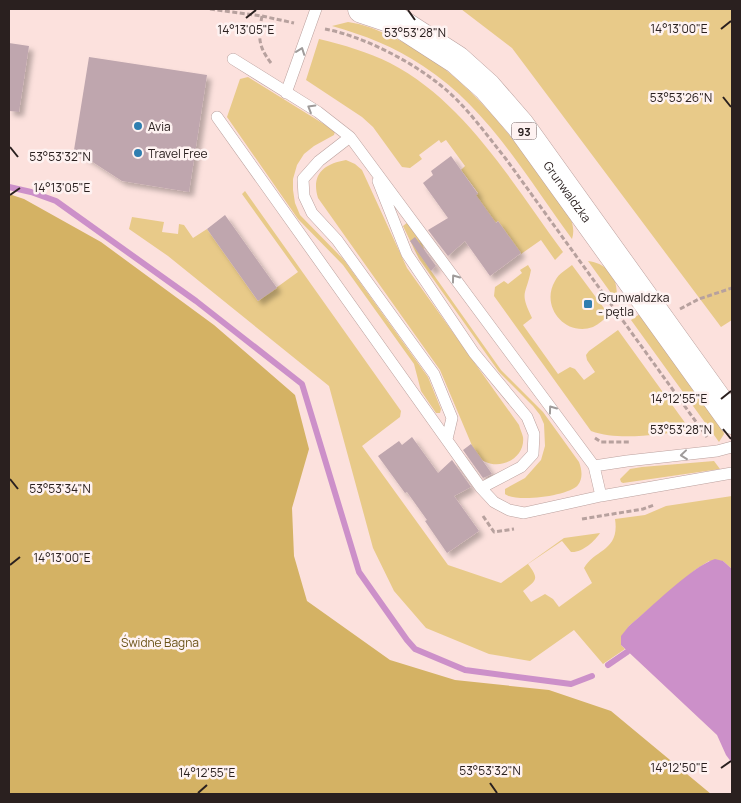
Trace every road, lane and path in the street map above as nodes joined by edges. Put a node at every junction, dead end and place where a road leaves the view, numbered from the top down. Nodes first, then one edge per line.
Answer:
1 (210, 9) edge
2 (316, 9) edge
3 (362, 9) edge
4 (310, 26) junction
5 (233, 60) dead end
6 (286, 93) junction
7 (217, 117) dead end
8 (350, 137) junction
9 (372, 166) junction
10 (732, 288) edge
11 (660, 321) junction
12 (732, 420) edge
13 (447, 439) junction
14 (732, 447) edge
15 (718, 451) junction
16 (594, 466) junction
17 (732, 473) edge
18 (482, 488) junction
19 (600, 496) junction

1 - 4 path
2 - 4 lane
3 - 11 main road, Grunwaldzka / 93
6 -> 4 lane
4 - 15 path
5 - 6 lane
8 -> 6 lane
7 - 13 lane
8 - 9 lane
8 - 13 lane
16 -> 9 lane
9 - 18 lane
10 - 11 path
11 - 12 main road, Grunwaldzka / 93
13 - 18 lane
14 - 15 lane
15 -> 16 lane
16 - 19 lane
17 - 19 lane
18 - 19 lane

